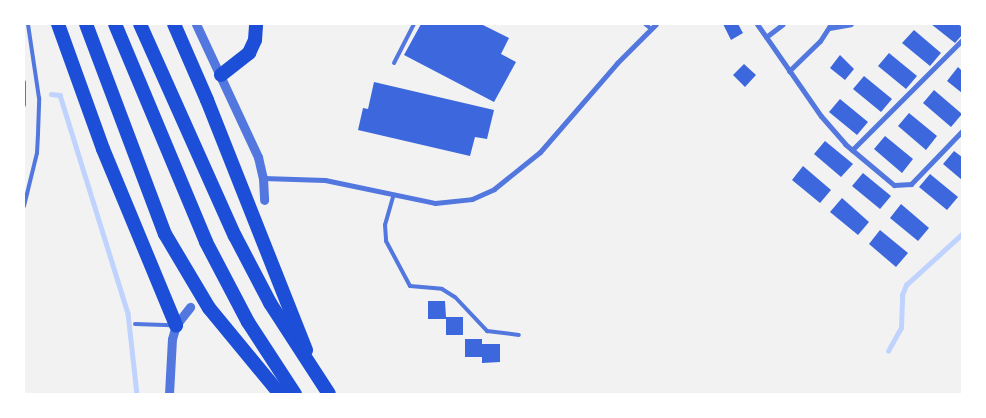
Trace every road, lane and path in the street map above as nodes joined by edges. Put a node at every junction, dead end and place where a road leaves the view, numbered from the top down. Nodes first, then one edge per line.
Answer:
1 (28, 24) edge
2 (58, 24) edge
3 (86, 24) edge
4 (115, 24) edge
5 (140, 24) edge
6 (174, 24) edge
7 (196, 24) edge
8 (256, 24) edge
9 (414, 24) edge
10 (646, 24) edge
11 (656, 24) edge
12 (757, 24) edge
13 (783, 24) edge
14 (851, 24) edge
15 (830, 26) edge
16 (650, 28) junction
17 (766, 37) junction
18 (962, 40) edge
19 (394, 63) dead end
20 (789, 71) junction
21 (221, 75) junction
22 (24, 82) edge
23 (24, 104) edge
24 (962, 131) edge
25 (852, 150) junction
26 (263, 178) junction
27 (393, 197) junction
28 (264, 200) dead end
29 (24, 206) edge
30 (190, 307) dead end
31 (135, 324) dead end
32 (176, 326) junction
33 (519, 335) dead end
34 (316, 376) junction
35 (169, 394) edge
36 (280, 394) edge
37 (295, 394) edge
38 (329, 394) edge

1 - 29 lane
2 - 32 highway
3 - 36 highway
4 - 37 highway
5 - 34 highway
6 - 34 highway
7 - 21 street
8 - 21 highway
9 - 19 lane
10 - 16 lane
11 - 16 street
12 - 17 street
13 - 17 street
14 - 15 street
15 - 20 street
16 - 27 street
17 - 20 street
18 - 25 street
20 - 25 street
21 - 26 street
22 - 23 lane
24 - 25 street
26 - 27 street
26 - 28 street
27 - 33 lane
30 - 32 street
31 - 32 lane
32 - 35 street
34 - 38 highway

